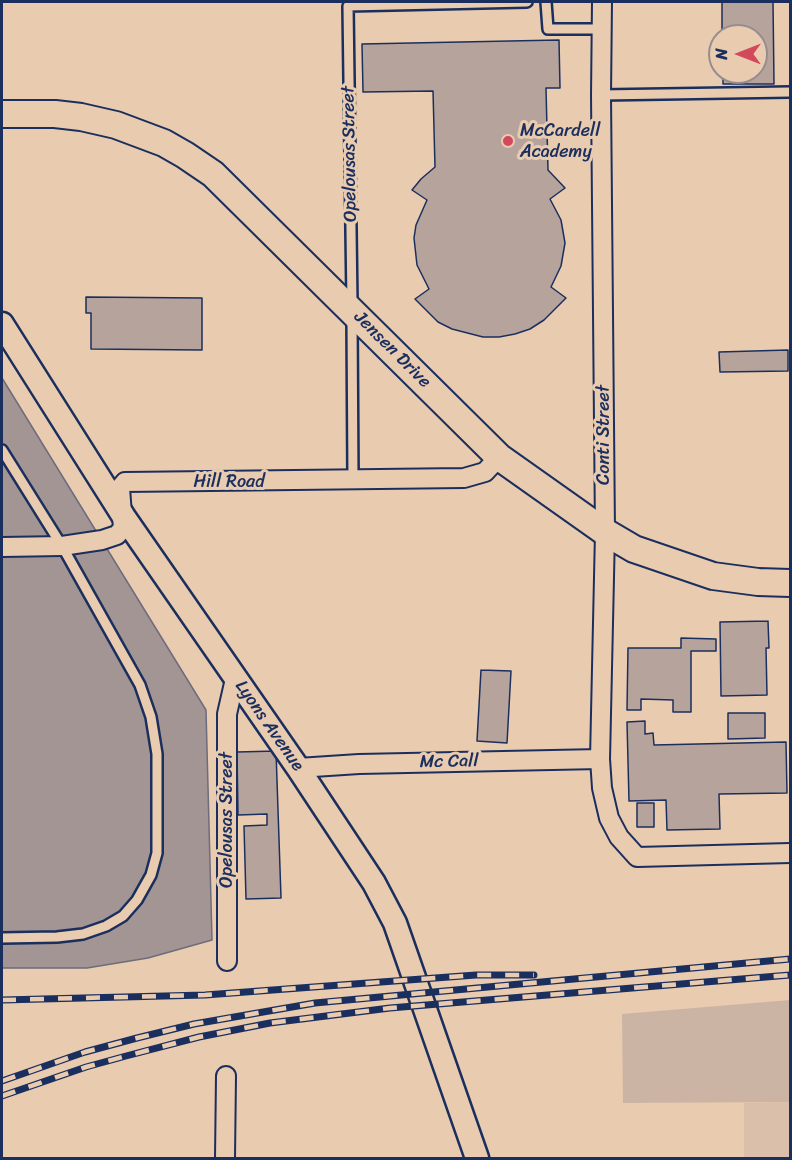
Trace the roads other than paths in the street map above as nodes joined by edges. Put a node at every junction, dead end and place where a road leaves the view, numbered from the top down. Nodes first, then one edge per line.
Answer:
1 (527, 2) edge
2 (546, 2) edge
3 (602, 2) edge
4 (602, 29) junction
5 (790, 92) edge
6 (601, 95) junction
7 (2, 114) edge
8 (352, 310) junction
9 (2, 324) edge
10 (2, 450) edge
11 (499, 457) junction
12 (353, 481) junction
13 (124, 517) junction
14 (605, 532) junction
15 (62, 546) junction
16 (2, 547) edge
17 (790, 583) edge
18 (235, 679) junction
19 (600, 759) junction
20 (298, 768) junction
21 (790, 853) edge
22 (2, 938) edge
23 (227, 961) dead end
24 (226, 1076) dead end
25 (225, 1158) edge
26 (477, 1158) edge

1 - 8 lane, Opelousas Street
2 - 4 lane
3 - 4 street, Conti Street
4 - 6 street, Conti Street
5 - 6 lane
6 - 14 street, Conti Street
7 - 8 main road, Jensen Drive
8 - 11 main road, Jensen Drive
8 - 12 lane, Opelousas Street
9 - 13 street, Lyons Avenue
10 - 15 lane
11 - 12 street, Hill Road
11 - 14 main road, Jensen Drive
12 - 13 street, Hill Road
13 - 15 street
13 - 18 street, Lyons Avenue
14 - 17 main road, Jensen Drive
14 - 19 street, Conti Street
15 - 16 street
15 - 22 lane
18 - 20 street, Lyons Avenue
18 - 23 street, Opelousas Street
19 - 20 street, Mc Call
19 - 21 street, Conti Street
20 - 26 street, Lyons Avenue
24 - 25 street

